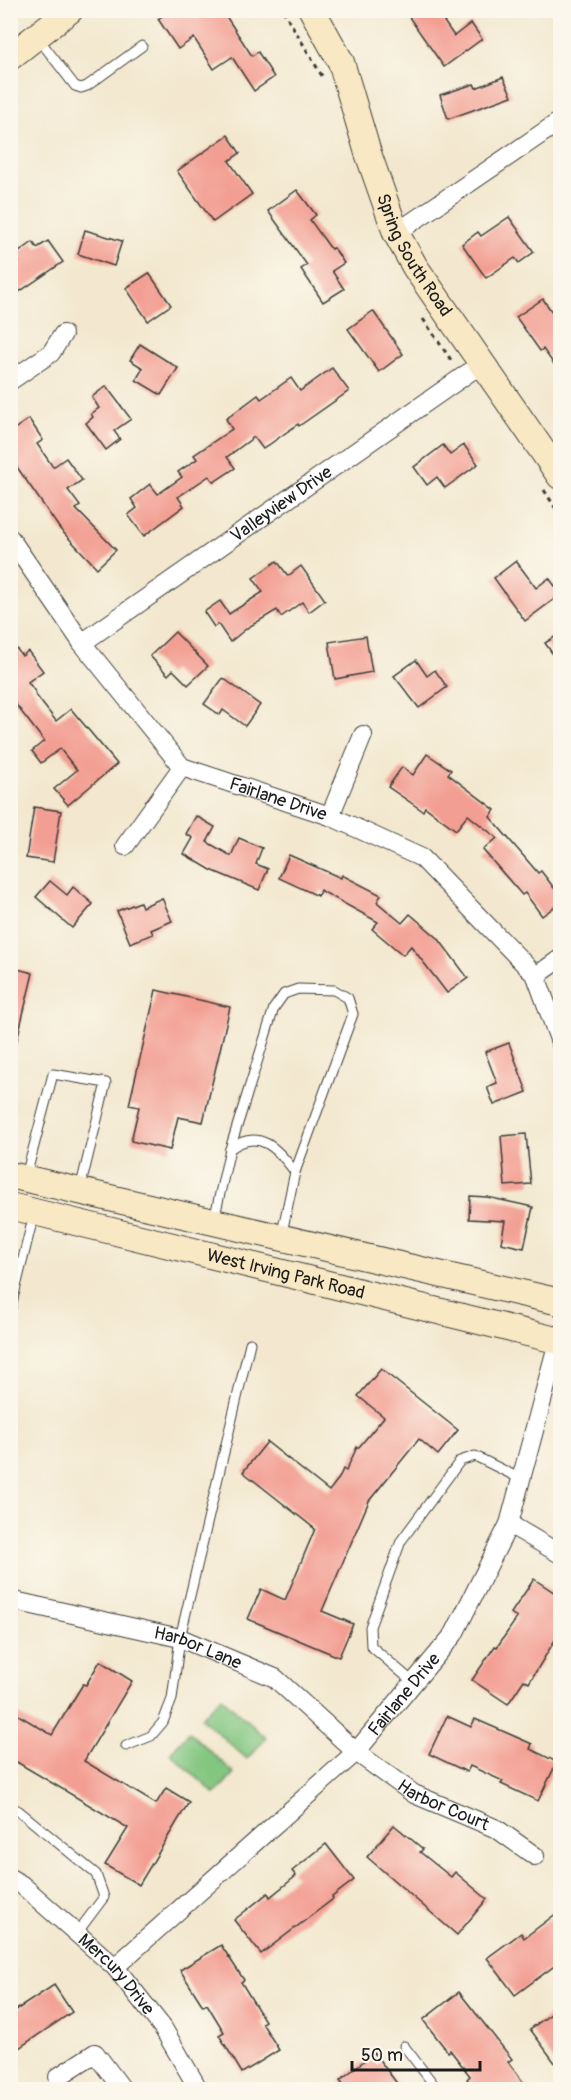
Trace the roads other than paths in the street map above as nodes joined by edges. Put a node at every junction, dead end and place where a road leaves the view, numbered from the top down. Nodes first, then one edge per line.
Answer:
1 (69, 10) edge
2 (312, 10) edge
3 (142, 46) dead end
4 (20, 47) edge
5 (561, 121) edge
6 (396, 233) junction
7 (63, 334) dead end
8 (481, 364) junction
9 (10, 381) edge
10 (561, 476) edge
11 (10, 538) edge
12 (82, 643) junction
13 (363, 735) dead end
14 (182, 767) junction
15 (330, 816) junction
16 (125, 846) dead end
17 (561, 959) edge
18 (536, 976) junction
19 (561, 1042) edge
20 (230, 1149) junction
21 (295, 1172) junction
22 (18, 1177) edge
23 (80, 1191) junction
24 (22, 1209) edge
25 (213, 1223) junction
26 (281, 1239) junction
27 (561, 1302) edge
28 (10, 1311) edge
29 (560, 1338) edge
30 (250, 1343) dead end
31 (521, 1479) junction
32 (509, 1524) junction
33 (561, 1554) edge
34 (10, 1600) edge
35 (180, 1638) junction
36 (414, 1683) junction
37 (126, 1746) dead end
38 (356, 1752) junction
39 (10, 1806) edge
40 (535, 1856) dead end
41 (10, 1878) edge
42 (77, 1933) junction
43 (115, 1967) junction
44 (404, 2046) dead end
45 (198, 2089) edge
46 (63, 2090) edge
47 (123, 2090) edge
48 (438, 2090) edge

1 - 4 main road
2 - 6 main road, Spring South Road
3 - 4 lane
5 - 6 street
6 - 8 main road, Spring South Road
7 - 9 street
8 - 10 main road, Spring South Road
8 - 12 street, Valleyview Drive
11 - 12 street
12 - 14 street
13 - 15 street
14 - 15 street, Fairlane Drive
14 - 16 street
15 - 18 street, Fairlane Drive
17 - 18 street
18 - 19 street, Fairlane Drive
20 - 21 lane
20 - 21 lane
20 - 25 lane
21 - 26 lane
22 - 23 main road, West Irving Park Road
22 - 23 lane
23 - 25 main road, West Irving Park Road
24 - 28 lane
24 - 29 main road, West Irving Park Road
25 - 26 main road, West Irving Park Road
26 - 27 main road, West Irving Park Road
29 - 31 street, Fairlane Drive
30 - 35 lane
31 - 32 street, Fairlane Drive
31 - 36 lane
32 - 33 street
32 - 36 street, Fairlane Drive
34 - 35 street, Harbor Lane
35 - 37 lane
35 - 38 street, Harbor Lane
36 - 38 street, Fairlane Drive
38 - 40 street, Harbor Court
38 - 43 street, Fairlane Drive
39 - 42 lane
41 - 42 street, Mercury Drive
42 - 43 street, Mercury Drive
43 - 45 street, Mercury Drive
44 - 48 lane
46 - 47 street

